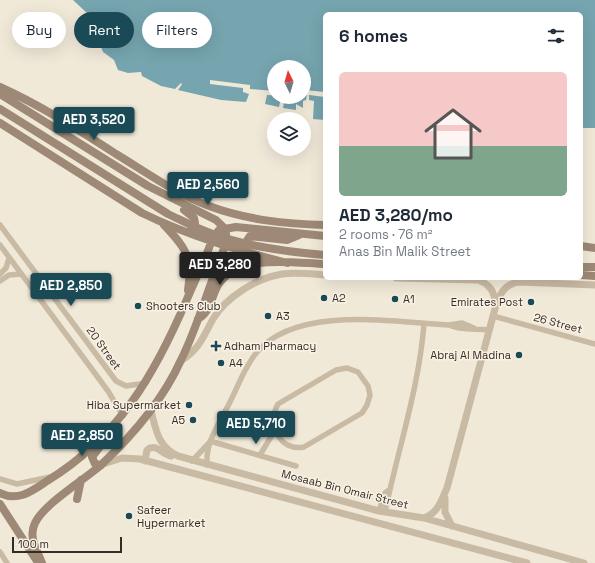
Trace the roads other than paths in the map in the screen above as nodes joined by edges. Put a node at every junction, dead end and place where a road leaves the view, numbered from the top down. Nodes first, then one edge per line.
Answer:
1 (0, 87) edge
2 (0, 94) edge
3 (0, 110) edge
4 (0, 123) edge
5 (0, 129) edge
6 (12, 131) junction
7 (179, 203) junction
8 (142, 213) junction
9 (162, 222) junction
10 (0, 225) edge
11 (323, 225) edge
12 (223, 228) junction
13 (300, 235) junction
14 (323, 236) edge
15 (211, 242) junction
16 (0, 245) edge
17 (224, 246) junction
18 (583, 246) edge
19 (595, 248) edge
20 (583, 252) edge
21 (595, 253) edge
22 (323, 255) edge
23 (9, 258) junction
24 (268, 258) junction
25 (287, 263) junction
26 (323, 264) edge
27 (583, 267) edge
28 (595, 267) edge
29 (0, 274) edge
30 (21, 274) junction
31 (323, 275) edge
32 (583, 276) edge
33 (595, 276) edge
34 (478, 280) edge
35 (0, 281) edge
36 (595, 285) edge
37 (188, 298) junction
38 (495, 306) junction
39 (492, 316) junction
40 (197, 319) junction
41 (424, 324) junction
42 (489, 330) junction
43 (595, 344) edge
44 (182, 360) junction
45 (109, 372) junction
46 (98, 378) junction
47 (146, 383) junction
48 (151, 411) junction
49 (123, 416) junction
50 (275, 430) junction
51 (106, 436) junction
52 (210, 441) junction
53 (260, 455) junction
54 (178, 456) junction
55 (145, 461) junction
56 (192, 461) junction
57 (100, 465) junction
58 (207, 465) junction
59 (296, 466) dead end
60 (193, 474) junction
61 (56, 476) junction
62 (0, 479) edge
63 (81, 480) junction
64 (198, 482) dead end
65 (447, 488) junction
66 (0, 493) edge
67 (77, 498) dead end
68 (0, 504) edge
69 (382, 511) junction
70 (424, 518) junction
71 (452, 526) junction
72 (0, 552) edge
73 (7, 563) edge
74 (38, 563) edge
75 (42, 563) edge
76 (527, 563) edge
77 (584, 563) edge

1 - 11 main road
2 - 7 main road
3 - 22 main road
4 - 6 main road
5 - 6 street
6 - 8 main road
7 - 8 main road
7 - 12 main road
8 - 9 main road
9 - 15 main road
9 - 37 main road
10 - 45 street, 20 Street
12 - 13 main road
12 - 15 main road
12 - 17 main road
13 - 14 main road
13 - 24 main road
15 - 17 main road
15 - 37 main road
16 - 23 street, 20 Street
17 - 24 main road
17 - 40 main road
18 - 19 main road
20 - 21 main road
23 - 29 street
23 - 30 street, 20 Street
24 - 25 main road
25 - 26 main road
25 - 40 main road
27 - 28 main road
30 - 35 street
30 - 46 street, 20 Street
31 - 44 street
32 - 33 main road
34 - 38 street
36 - 38 street
37 - 47 main road
38 - 39 street
39 - 42 street
39 - 43 street, 26 Street
40 - 44 main road
41 - 42 street
41 - 52 street
41 - 69 street
42 - 65 street
44 - 48 main road
45 - 46 street
45 - 47 street, 20 Street
46 - 49 street, 20 Street
47 - 49 main road
48 - 54 street, Mosaab Bin Omair Street
48 - 57 main road
49 - 51 main road
50 - 50 street
50 - 53 street
51 - 57 main road
51 - 61 main road
52 - 53 street
52 - 56 street
52 - 58 street
53 - 59 street
54 - 55 street
54 - 56 street, Mosaab Bin Omair Street
55 - 57 street, Mosaab Bin Omair Street
55 - 60 street, Mosaab Bin Omair Street
56 - 58 street, Mosaab Bin Omair Street
57 - 63 main road
58 - 69 street, Mosaab Bin Omair Street
60 - 64 street
60 - 76 street, Mosaab Bin Omair Street
61 - 62 street
61 - 66 main road
63 - 67 main road
63 - 75 main road
65 - 70 street
65 - 71 street
68 - 74 main road
69 - 70 street, Mosaab Bin Omair Street
70 - 71 street, Mosaab Bin Omair Street
71 - 77 street, Mosaab Bin Omair Street
72 - 73 street

